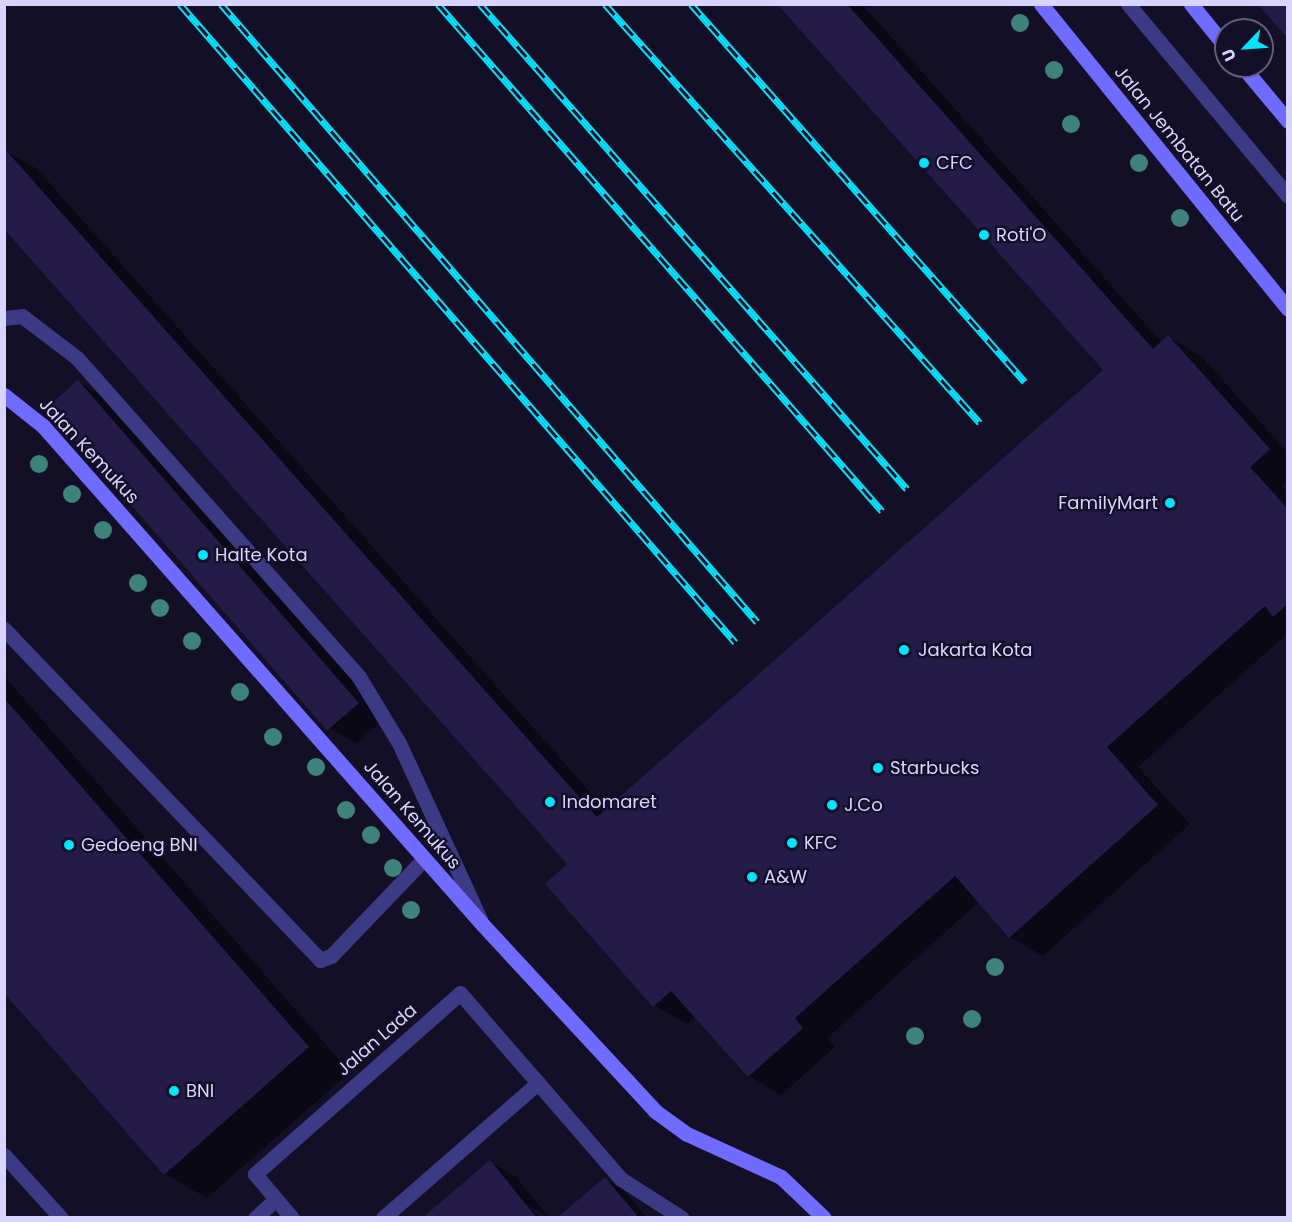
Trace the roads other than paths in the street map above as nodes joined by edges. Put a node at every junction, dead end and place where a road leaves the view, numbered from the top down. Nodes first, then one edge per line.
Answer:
1 (1041, 4) edge
2 (1128, 4) edge
3 (1191, 4) edge
4 (1214, 32) edge
5 (1252, 78) edge
6 (1287, 121) edge
7 (1287, 196) edge
8 (1287, 309) edge
9 (4, 318) edge
10 (4, 395) edge
11 (4, 629) edge
12 (424, 859) junction
13 (483, 925) junction
14 (538, 1083) junction
15 (4, 1155) edge
16 (276, 1199) junction
17 (61, 1218) edge
18 (255, 1218) edge
19 (292, 1218) edge
20 (383, 1218) edge
21 (682, 1218) edge
22 (824, 1218) edge

1 - 8 main road, Jalan Jembatan Batu
2 - 7 street
3 - 4 main road
5 - 6 main road
9 - 13 street
10 - 12 main road, Jalan Kemukus
11 - 12 street
12 - 13 main road, Jalan Kemukus
13 - 22 main road, Jalan Kemukus
14 - 16 street, Jalan Lada
14 - 20 street
14 - 21 street, Jalan Lada
15 - 17 street
16 - 18 street
16 - 19 street, Jalan Lada

